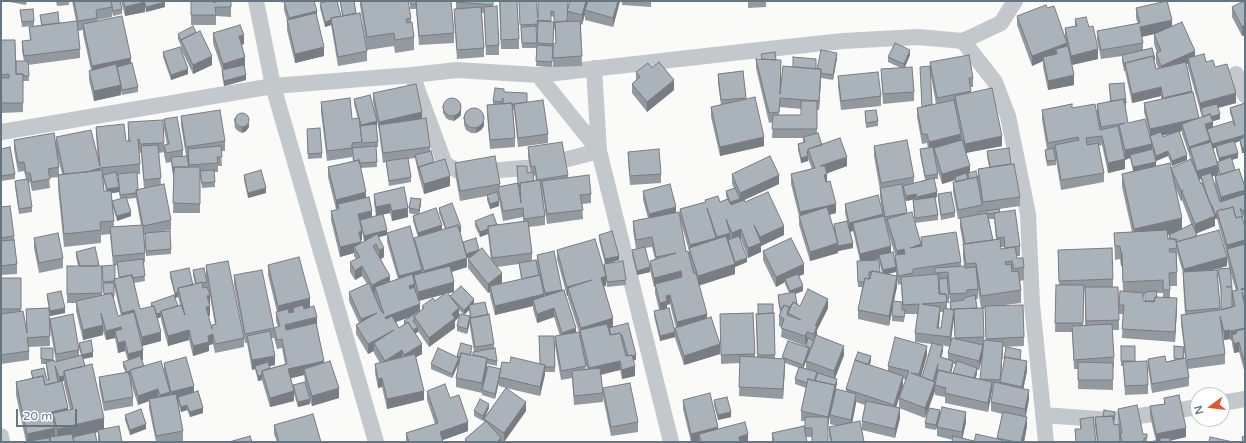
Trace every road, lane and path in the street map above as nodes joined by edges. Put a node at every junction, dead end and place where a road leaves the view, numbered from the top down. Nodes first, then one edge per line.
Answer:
1 (256, 1) edge
2 (1015, 1) edge
3 (963, 41) junction
4 (594, 68) junction
5 (1236, 74) dead end
6 (412, 75) junction
7 (538, 75) junction
8 (273, 86) junction
9 (1245, 95) edge
10 (1, 132) edge
11 (599, 151) junction
12 (1245, 399) edge
13 (1230, 402) edge
14 (1190, 408) edge
15 (1043, 415) junction
16 (1, 436) edge
17 (2, 442) edge
18 (376, 442) edge
19 (671, 442) edge
20 (1046, 442) edge

1 - 8 street
2 - 3 street
3 - 4 street
3 - 15 street
4 - 7 street
4 - 11 street
5 - 9 street
6 - 7 street
6 - 8 street
6 - 11 street
7 - 11 street
8 - 10 street
8 - 18 street
11 - 19 street
12 - 13 street
14 - 15 street
15 - 20 street
16 - 17 street

